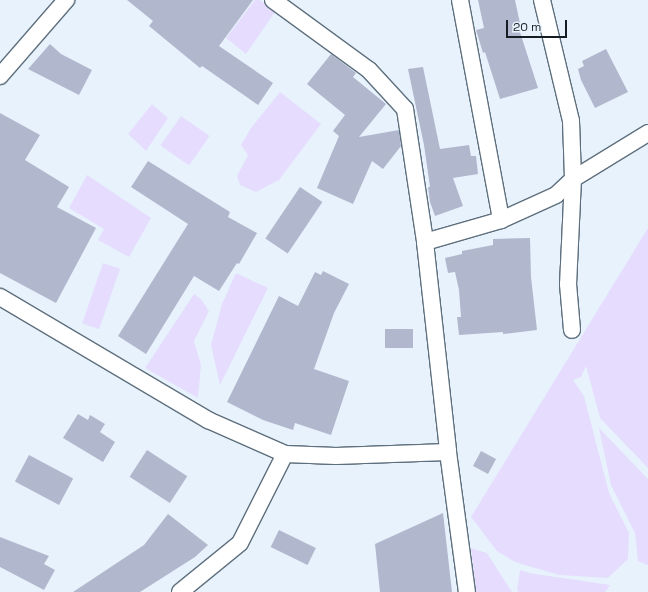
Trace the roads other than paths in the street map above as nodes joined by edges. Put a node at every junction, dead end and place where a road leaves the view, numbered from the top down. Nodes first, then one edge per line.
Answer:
1 (66, 0) edge
2 (273, 0) edge
3 (460, 0) edge
4 (542, 0) edge
5 (0, 76) edge
6 (648, 133) edge
7 (573, 179) junction
8 (501, 220) junction
9 (425, 242) junction
10 (0, 297) edge
11 (572, 330) dead end
12 (448, 452) junction
13 (285, 454) junction
14 (180, 592) edge
15 (468, 592) edge

1 - 5 street
2 - 9 street
3 - 8 street
4 - 7 street
6 - 7 street
7 - 8 street
7 - 11 street
8 - 9 street
9 - 12 street
10 - 13 street
12 - 13 street
12 - 15 street
13 - 14 street

